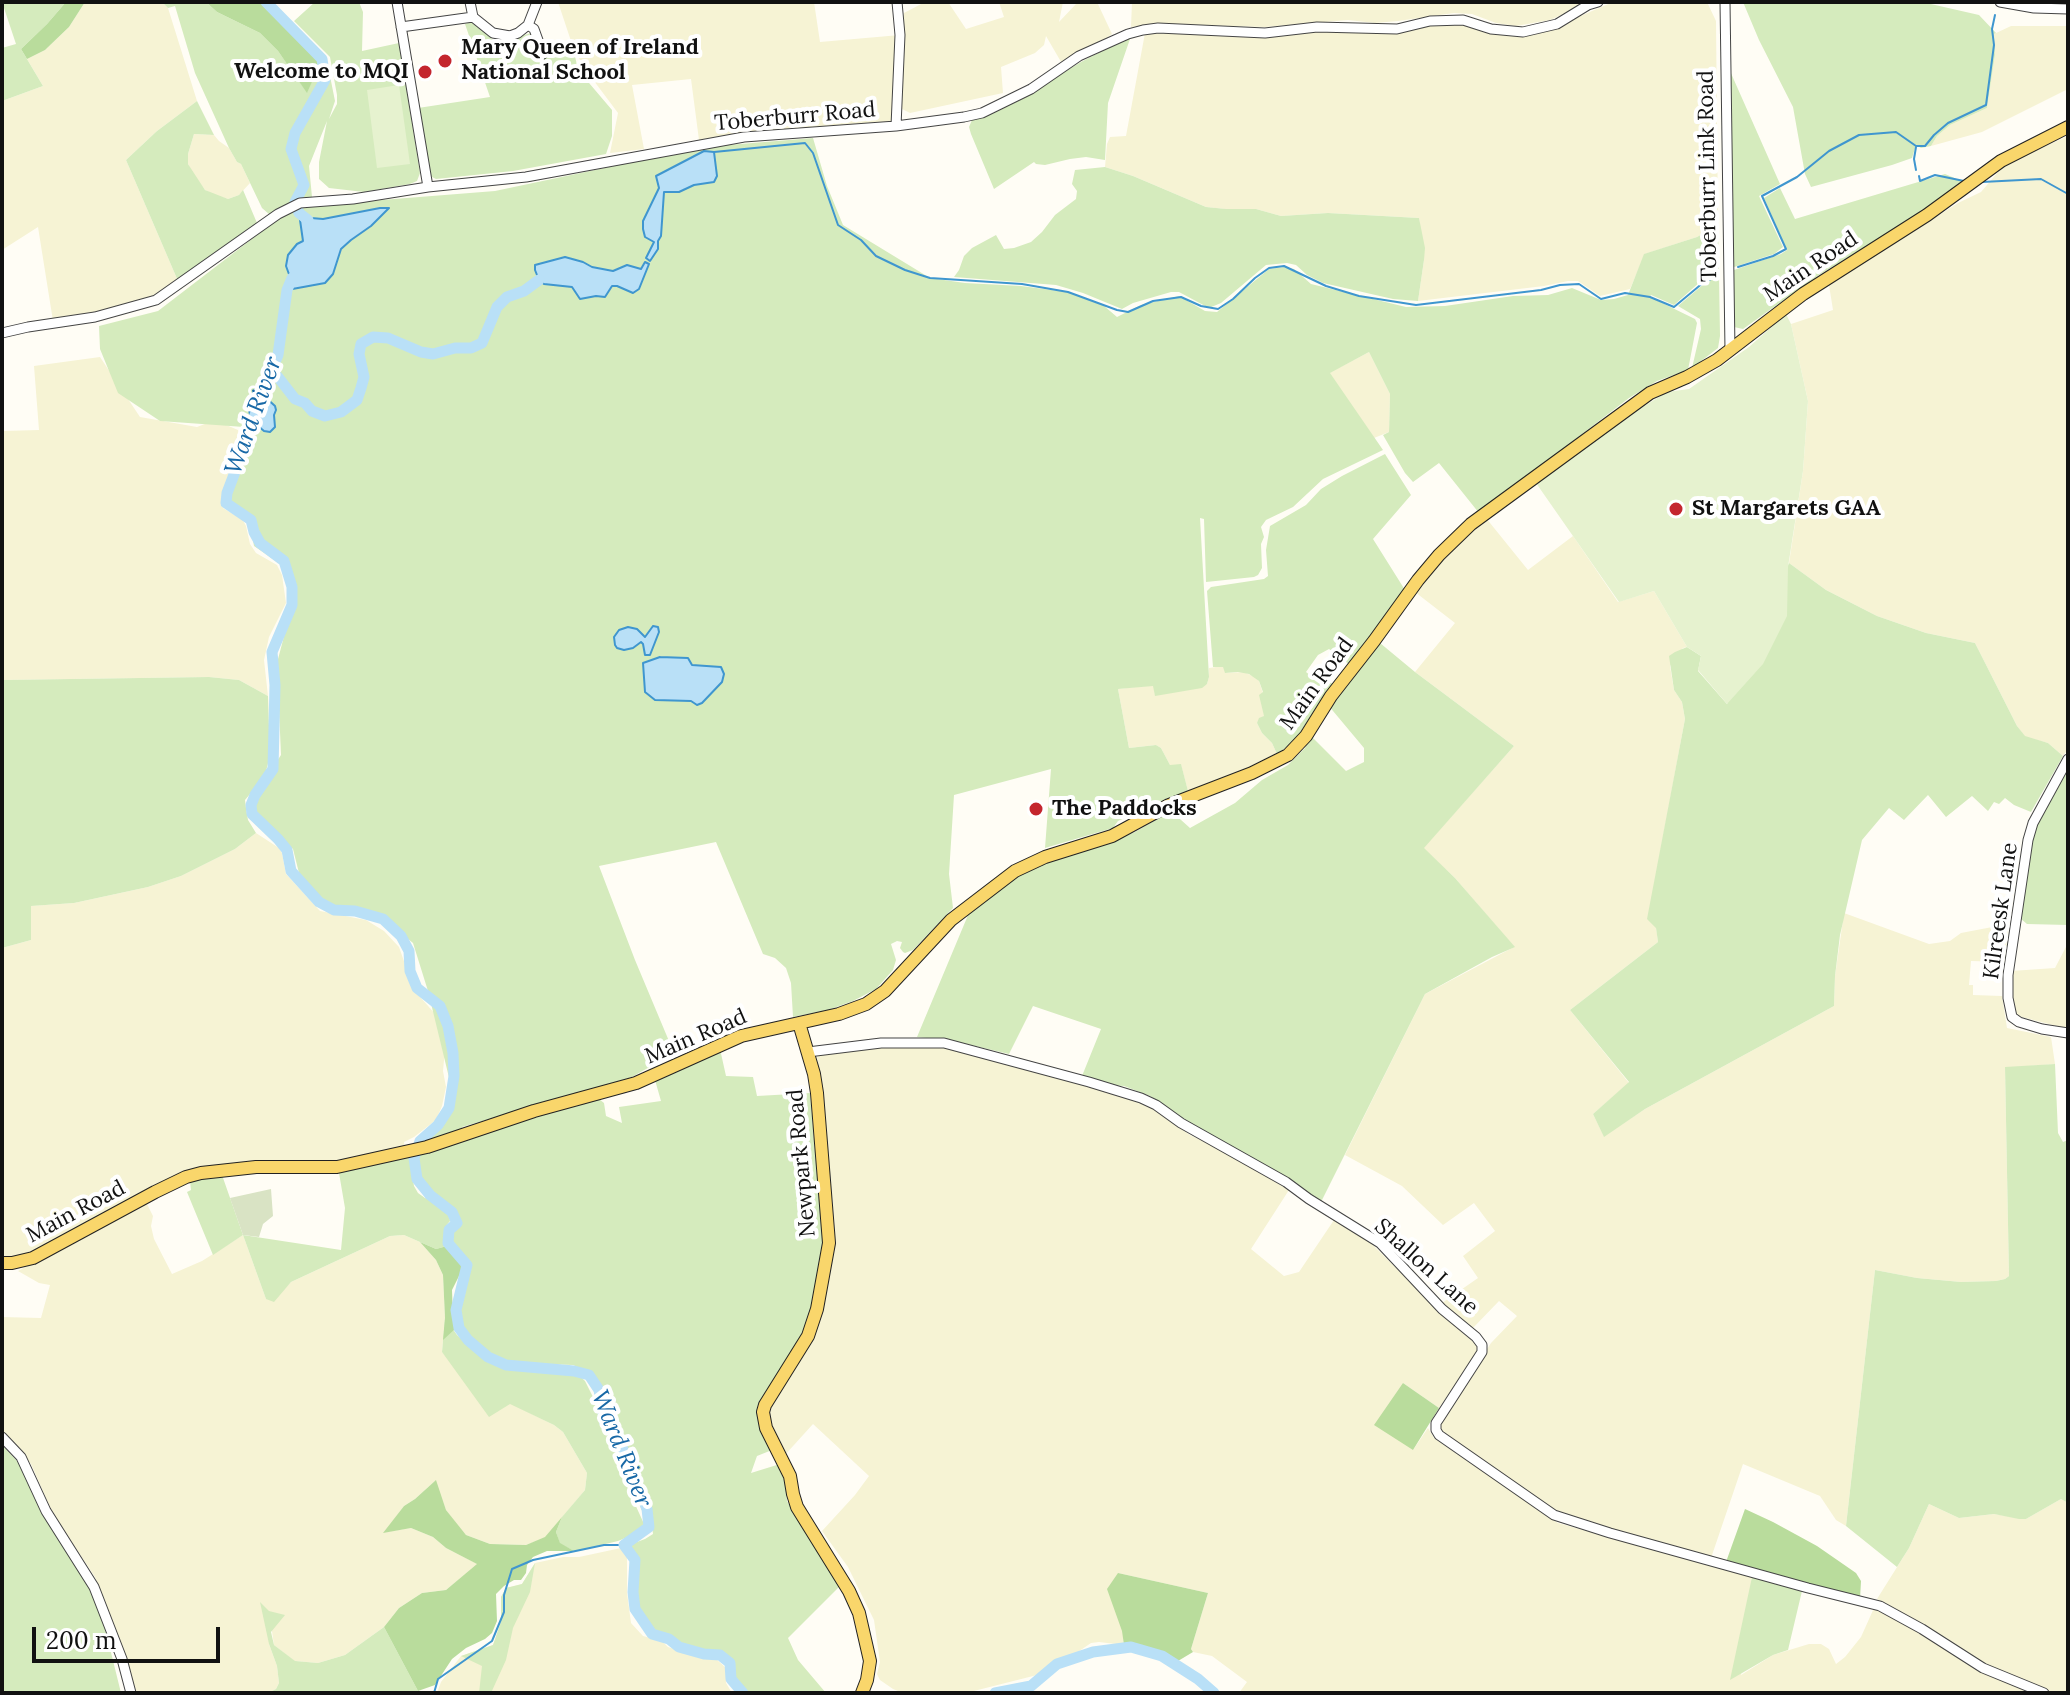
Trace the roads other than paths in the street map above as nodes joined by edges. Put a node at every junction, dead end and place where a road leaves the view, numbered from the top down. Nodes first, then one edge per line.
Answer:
1 (397, 2) edge
2 (470, 2) edge
3 (537, 2) edge
4 (897, 2) edge
5 (1598, 2) edge
6 (1725, 2) edge
7 (2000, 2) edge
8 (2068, 9) edge
9 (473, 17) junction
10 (528, 25) junction
11 (401, 27) junction
12 (539, 50) dead end
13 (896, 126) junction
14 (2068, 127) edge
15 (428, 187) junction
16 (2, 333) edge
17 (1730, 350) junction
18 (2068, 759) edge
19 (799, 1023) junction
20 (2068, 1033) edge
21 (808, 1052) junction
22 (2, 1263) edge
23 (2, 1437) edge
24 (131, 1693) edge
25 (862, 1693) edge
26 (2044, 1693) edge

1 - 11 street
2 - 9 street
3 - 10 street
4 - 13 street
5 - 13 street, Toberburr Road
6 - 17 street, Toberburr Link Road
7 - 8 street
9 - 10 street
9 - 11 street
10 - 12 street
11 - 15 street
13 - 15 street, Toberburr Road
14 - 17 main road, Main Road
15 - 16 street, Toberburr Road
17 - 19 main road, Main Road
18 - 20 street, Kilreesk Lane
19 - 21 main road, Newpark Road
19 - 22 main road, Main Road
21 - 25 main road, Newpark Road
21 - 26 street, Shallon Lane
23 - 24 street

